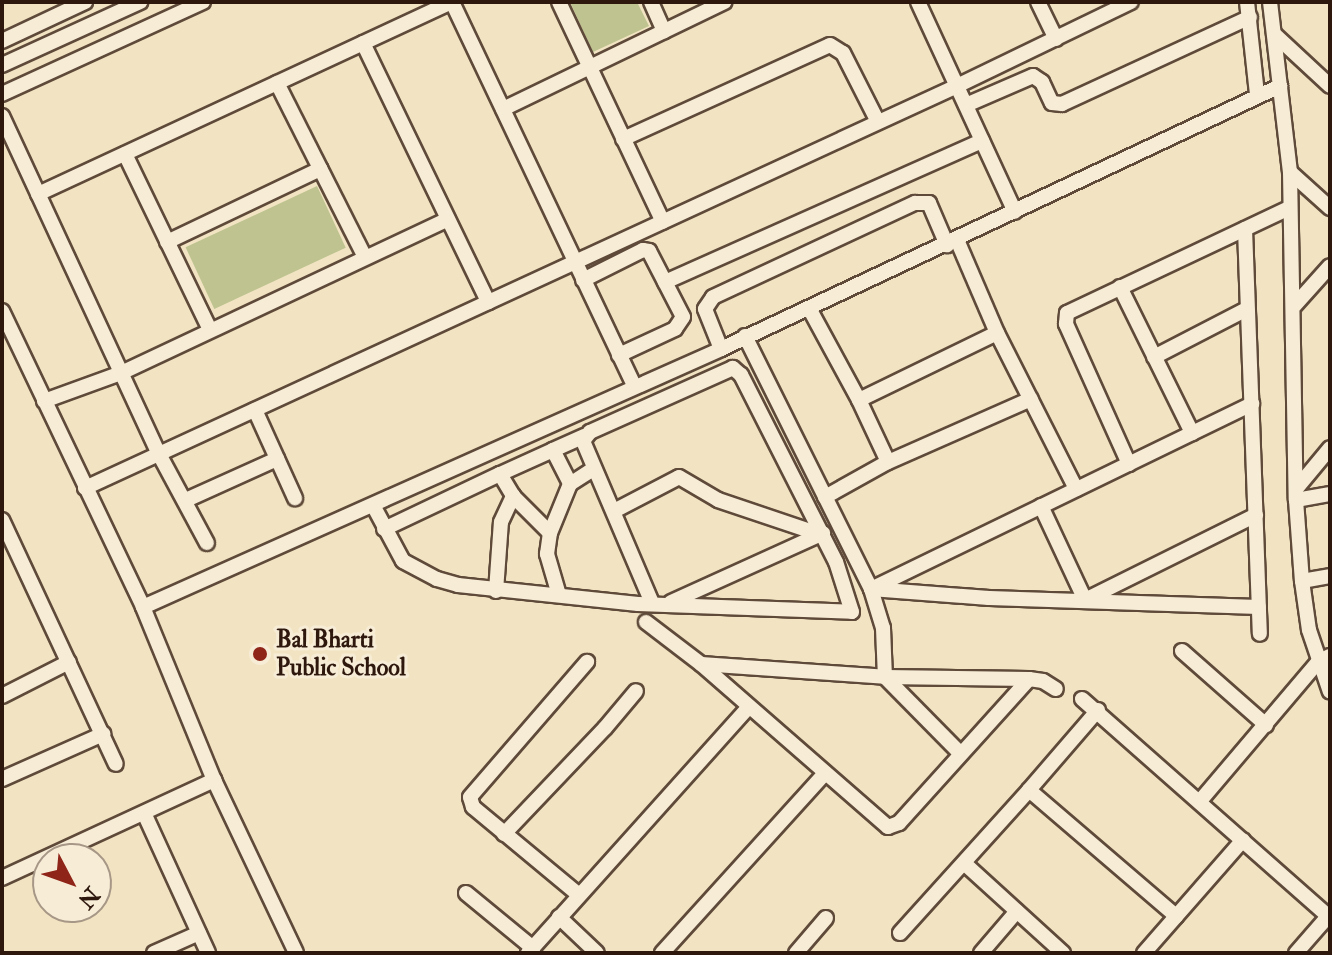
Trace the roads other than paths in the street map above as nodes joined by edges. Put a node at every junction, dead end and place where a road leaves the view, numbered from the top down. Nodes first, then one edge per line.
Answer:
1 (85, 2) edge
2 (140, 2) edge
3 (203, 2) edge
4 (452, 2) edge
5 (559, 2) edge
6 (651, 2) edge
7 (724, 2) edge
8 (918, 2) edge
9 (1038, 2) edge
10 (1131, 2) edge
11 (1270, 2) edge
12 (1249, 9) edge
13 (664, 31) junction
14 (1274, 34) junction
15 (1056, 39) junction
16 (2, 41) edge
17 (363, 43) junction
18 (2, 65) edge
19 (588, 67) junction
20 (277, 83) junction
21 (957, 86) junction
22 (1280, 86) junction
23 (1330, 86) edge
24 (2, 94) edge
25 (1257, 94) junction
26 (966, 105) junction
27 (503, 109) junction
28 (2, 116) edge
29 (878, 122) junction
30 (623, 139) junction
31 (982, 141) junction
32 (125, 154) junction
33 (320, 169) junction
34 (1290, 172) junction
35 (38, 194) junction
36 (1289, 208) junction
37 (1330, 208) edge
38 (1015, 212) junction
39 (448, 219) junction
40 (663, 222) junction
41 (1245, 229) junction
42 (167, 242) junction
43 (952, 242) junction
44 (365, 257) junction
45 (575, 264) junction
46 (1330, 266) edge
47 (583, 280) junction
48 (665, 282) junction
49 (1120, 287) junction
50 (488, 302) junction
51 (1295, 305) junction
52 (809, 308) junction
53 (1247, 309) junction
54 (2, 311) edge
55 (210, 330) junction
56 (997, 333) junction
57 (745, 336) junction
58 (721, 349) junction
59 (619, 355) junction
60 (1154, 357) junction
61 (121, 373) junction
62 (634, 385) junction
63 (1031, 399) junction
64 (859, 400) junction
65 (44, 401) junction
66 (1252, 404) junction
67 (255, 410) junction
68 (1192, 433) junction
69 (585, 436) junction
70 (1330, 448) edge
71 (553, 450) junction
72 (159, 454) junction
73 (277, 459) junction
74 (888, 462) junction
75 (1129, 464) junction
76 (593, 469) junction
77 (500, 474) junction
78 (570, 484) junction
79 (85, 488) junction
80 (1076, 489) junction
81 (1330, 494) edge
82 (1296, 495) junction
83 (513, 496) junction
84 (825, 497) junction
85 (295, 498) dead end
86 (186, 500) junction
87 (1041, 506) junction
88 (374, 507) junction
89 (614, 511) junction
90 (1256, 515) junction
91 (2, 520) edge
92 (840, 526) junction
93 (384, 529) junction
94 (550, 533) junction
95 (819, 534) junction
96 (207, 543) dead end
97 (1330, 576) edge
98 (1302, 581) junction
99 (871, 589) junction
100 (496, 591) junction
101 (559, 595) junction
102 (1085, 600) junction
103 (660, 603) junction
104 (143, 607) junction
105 (1259, 607) junction
106 (646, 622) dead end
107 (1260, 634) dead end
108 (1182, 651) dead end
109 (1324, 659) edge
110 (69, 662) junction
111 (587, 662) dead end
112 (701, 664) junction
113 (885, 677) junction
114 (1029, 679) junction
115 (1056, 689) dead end
116 (636, 691) dead end
117 (1330, 692) edge
118 (2, 696) edge
119 (1082, 699) dead end
120 (749, 707) junction
121 (1098, 710) junction
122 (1266, 725) junction
123 (103, 734) junction
124 (959, 752) junction
125 (116, 764) dead end
126 (825, 773) junction
127 (2, 779) edge
128 (214, 780) junction
129 (1029, 790) junction
130 (1200, 801) junction
131 (144, 813) junction
132 (504, 834) junction
133 (1243, 840) junction
134 (964, 863) junction
135 (2, 878) edge
136 (466, 893) dead end
137 (579, 895) junction
138 (1017, 911) junction
139 (1329, 915) edge
140 (1176, 916) junction
141 (559, 917) junction
142 (826, 918) dead end
143 (199, 933) junction
144 (900, 933) dead end
145 (530, 950) edge
146 (154, 953) edge
147 (208, 953) edge
148 (296, 953) edge
149 (597, 953) edge
150 (662, 953) edge
151 (796, 953) edge
152 (981, 953) edge
153 (1063, 953) edge
154 (1144, 953) edge
155 (1296, 953) edge

1 - 16 street
2 - 18 street
3 - 24 street
4 - 17 street
4 - 27 street
5 - 19 street
6 - 13 street
7 - 13 street
8 - 21 street
9 - 15 street
10 - 15 street
11 - 14 street
12 - 25 street
12 - 26 street
13 - 19 street
14 - 22 street
14 - 23 street
15 - 21 street
17 - 20 street
17 - 39 street
19 - 27 street
19 - 30 street
20 - 32 street
20 - 33 street
21 - 26 street
21 - 29 street
22 - 25 street
22 - 34 street
25 - 38 street
26 - 31 street
27 - 45 street
28 - 35 street
29 - 30 street
29 - 40 street
30 - 40 street
31 - 38 street
31 - 48 street
32 - 35 street
32 - 42 street
33 - 42 street
33 - 44 street
34 - 36 street
34 - 37 street
35 - 61 street
36 - 41 street
36 - 51 street
38 - 43 street
39 - 44 street
39 - 50 street
40 - 45 street
41 - 49 street
41 - 53 street
42 - 55 street
43 - 52 street
43 - 56 street
43 - 58 street
44 - 55 street
45 - 47 street
45 - 50 street
46 - 51 street
47 - 48 street
47 - 59 street
48 - 59 street
49 - 60 street
49 - 75 street
50 - 67 street
51 - 82 street
52 - 57 street
52 - 64 street
53 - 60 street
53 - 66 street
54 - 65 street
55 - 61 street
56 - 63 street
56 - 64 street
57 - 58 street
57 - 84 street
58 - 62 street
59 - 62 street
60 - 68 street
61 - 65 street
61 - 72 street
62 - 88 street
63 - 74 street
63 - 80 street
64 - 74 street
65 - 79 street
66 - 68 street
66 - 90 street
67 - 72 street
67 - 73 street
68 - 75 street
69 - 71 street
69 - 76 street
69 - 95 street
70 - 82 street
71 - 77 street
71 - 78 street
72 - 79 street
72 - 86 street
73 - 85 street
73 - 86 street
74 - 84 street
75 - 80 street
76 - 78 street
76 - 89 street
77 - 83 street
77 - 93 street
78 - 94 street
79 - 104 street
80 - 87 street
81 - 82 street
82 - 98 street
83 - 94 street
83 - 100 street
84 - 92 street
86 - 96 street
87 - 99 street
87 - 102 street
88 - 93 street
88 - 104 street
89 - 95 street
89 - 103 street
90 - 102 street
90 - 105 street
91 - 110 street
92 - 95 street
92 - 99 street
93 - 100 street
94 - 101 street
95 - 103 street
95 - 103 street
97 - 98 street
98 - 109 street
99 - 102 street
99 - 113 street
100 - 101 street
101 - 103 street
102 - 105 street
104 - 128 street
105 - 107 street
106 - 112 street
108 - 122 street
109 - 117 street
109 - 122 street
110 - 118 street
110 - 123 street
111 - 132 street
112 - 113 street
112 - 120 street
113 - 114 street
113 - 124 street
114 - 115 street
114 - 124 street
116 - 132 street
119 - 121 street
120 - 126 street
120 - 137 street
121 - 129 street
121 - 130 street
122 - 130 street
123 - 125 street
123 - 127 street
124 - 126 street
126 - 150 street
128 - 131 street
128 - 148 street
129 - 134 street
129 - 140 street
130 - 133 street
131 - 135 street
131 - 143 street
132 - 137 street
133 - 139 street
133 - 140 street
134 - 138 street
134 - 144 street
136 - 145 street
137 - 141 street
138 - 152 street
138 - 153 street
139 - 155 street
140 - 154 street
141 - 145 street
141 - 149 street
142 - 151 street
143 - 146 street
143 - 147 street

